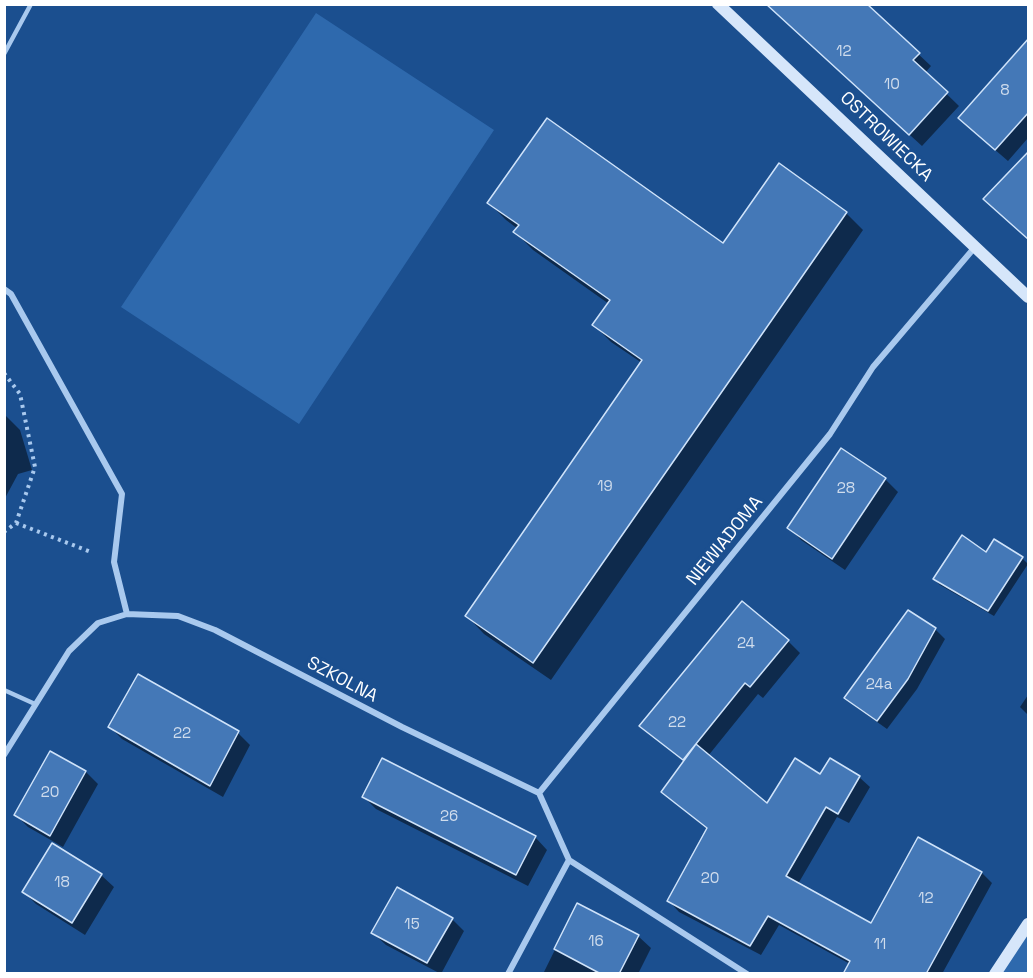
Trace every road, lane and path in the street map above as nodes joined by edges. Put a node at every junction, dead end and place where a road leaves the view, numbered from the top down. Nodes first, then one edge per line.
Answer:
1 (31, 4) edge
2 (718, 4) edge
3 (4, 54) edge
4 (975, 247) junction
5 (4, 289) edge
6 (1029, 297) edge
7 (4, 373) edge
8 (16, 523) junction
9 (4, 532) edge
10 (114, 562) junction
11 (126, 614) junction
12 (4, 690) edge
13 (34, 704) junction
14 (4, 755) edge
15 (539, 793) junction
16 (569, 860) junction
17 (1029, 924) edge
18 (508, 974) edge
19 (747, 974) edge
20 (995, 974) edge

1 - 3 lane
2 - 4 street, OSTROWIECKA
4 - 6 street, OSTROWIECKA
4 - 15 street, NIEWIADOMA
5 - 10 street
7 - 8 path
8 - 9 path
8 - 10 path
10 - 11 street
11 - 13 street, SZKOLNA
11 - 15 street, SZKOLNA
12 - 13 lane
13 - 14 street, SZKOLNA
15 - 16 street
16 - 18 street
16 - 19 street
17 - 20 street

